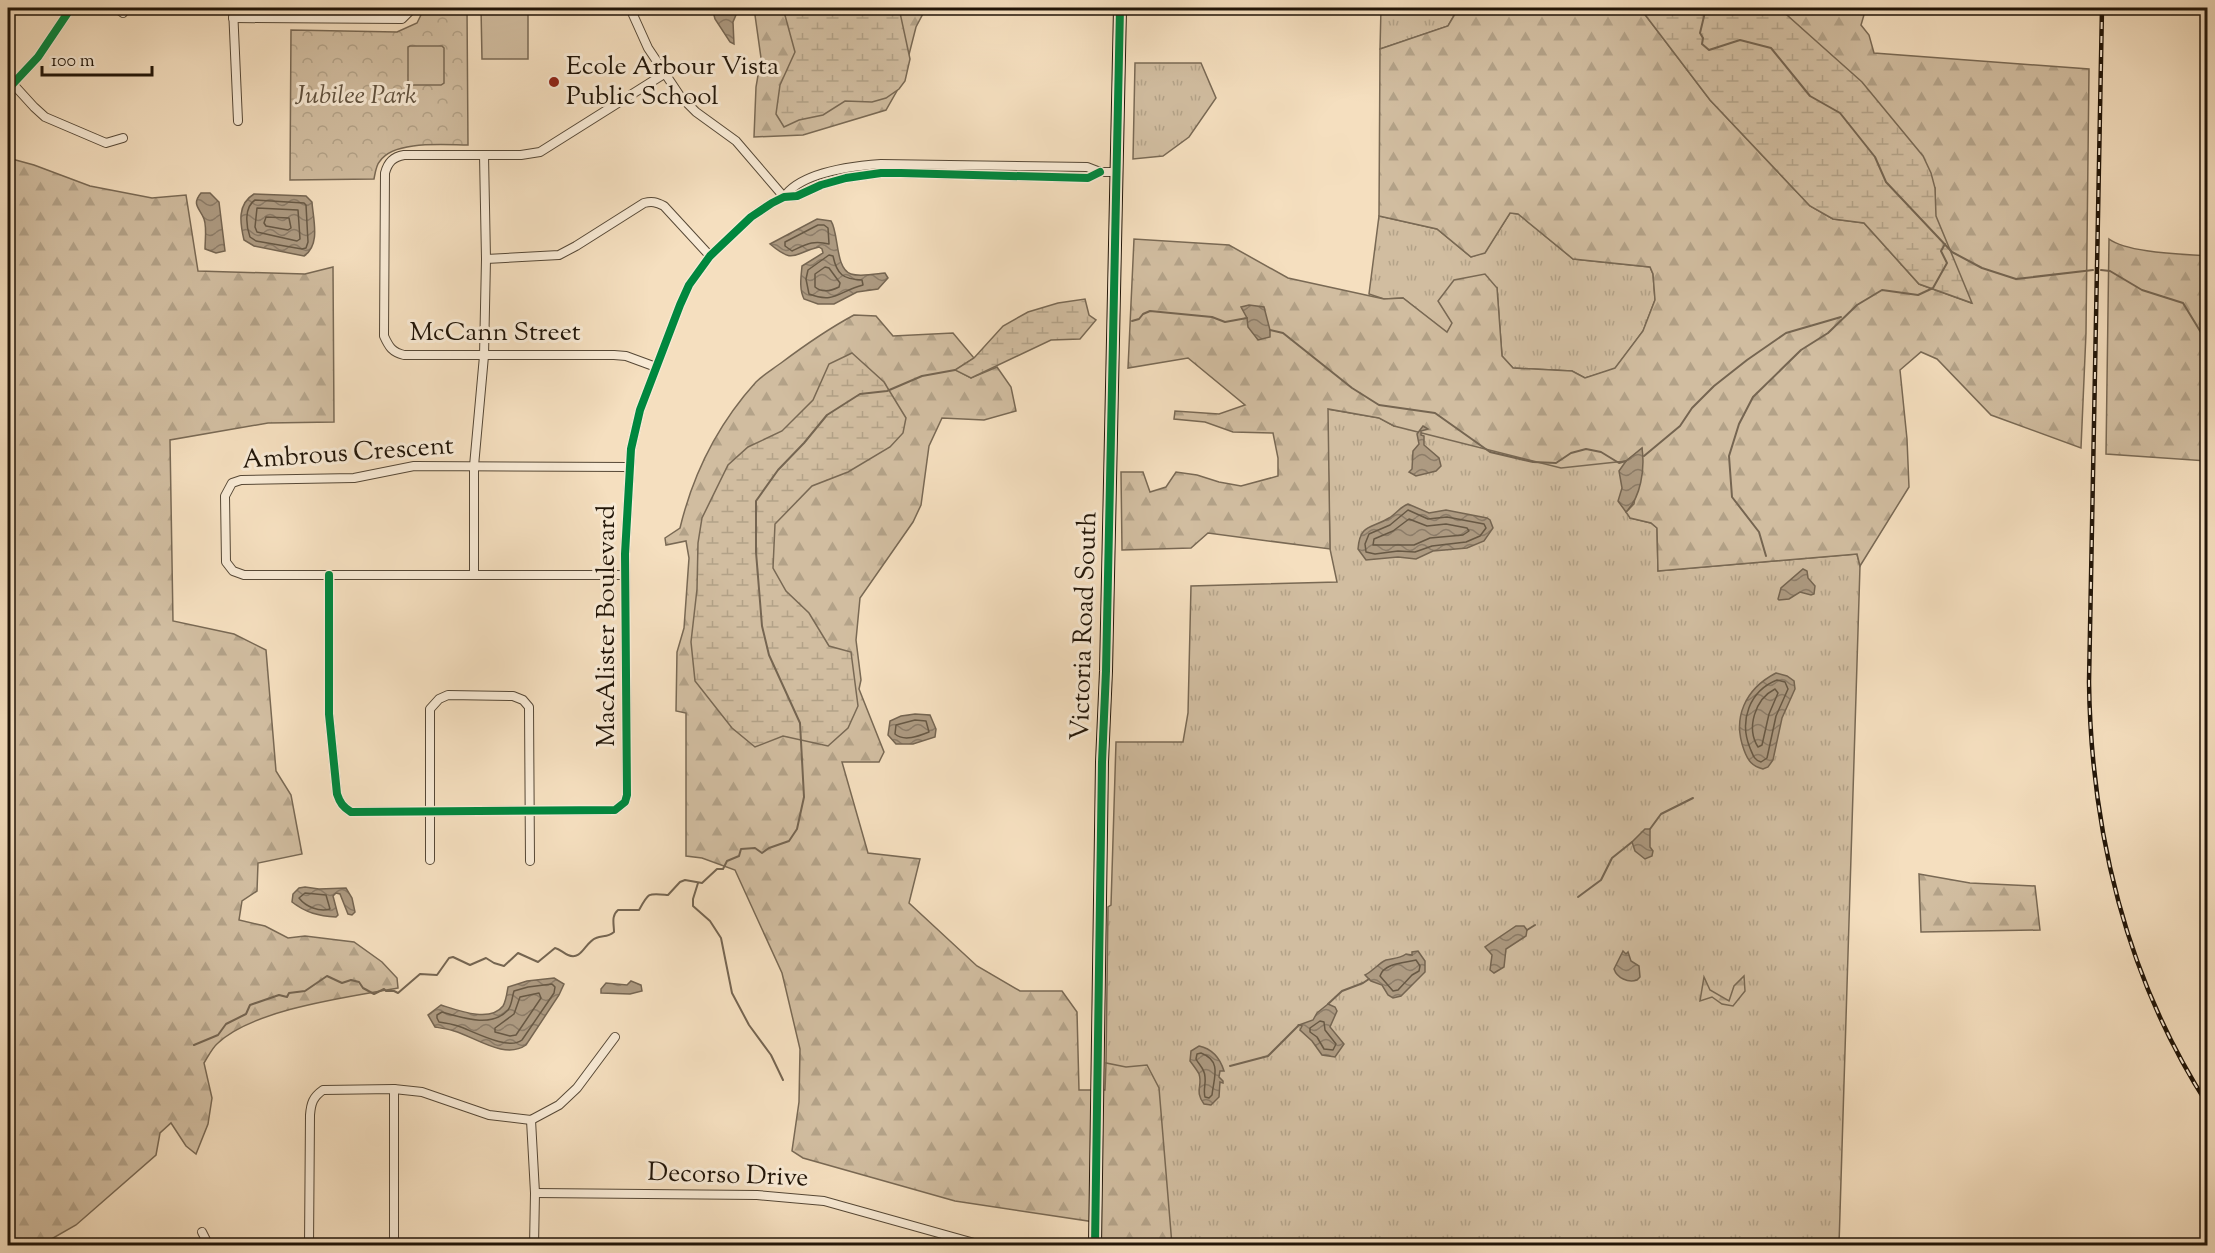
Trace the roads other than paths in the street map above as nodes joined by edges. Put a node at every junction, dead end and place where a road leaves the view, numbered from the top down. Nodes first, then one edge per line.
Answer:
1 (71, 8) edge
2 (233, 8) edge
3 (414, 8) edge
4 (630, 8) edge
5 (1120, 8) edge
6 (233, 18) junction
7 (664, 74) junction
8 (10, 86) edge
9 (238, 122) dead end
10 (123, 138) dead end
11 (484, 155) junction
12 (1012, 166) junction
13 (1100, 172) junction
14 (1116, 172) junction
15 (1012, 176) junction
16 (784, 197) junction
17 (710, 256) junction
18 (486, 259) junction
19 (484, 356) junction
20 (656, 367) junction
21 (474, 466) junction
22 (629, 467) junction
23 (329, 575) junction
24 (474, 575) junction
25 (626, 575) junction
26 (430, 811) junction
27 (530, 812) junction
28 (430, 860) dead end
29 (530, 861) dead end
30 (615, 1037) dead end
31 (394, 1089) junction
32 (531, 1120) junction
33 (535, 1193) junction
34 (202, 1232) dead end
35 (209, 1245) edge
36 (309, 1245) edge
37 (394, 1245) edge
38 (534, 1245) edge
39 (985, 1245) edge
40 (1095, 1245) edge

1 - 8 street
2 - 6 street
3 - 6 street
4 - 7 street
5 - 14 main road, Victoria Road South
6 - 9 street
7 - 11 street, McCann Street
7 - 16 street
8 - 10 street
11 - 18 street
11 - 19 street, McCann Street
12 - 13 street, MacAlister Boulevard
12 - 15 street
12 - 16 street, MacAlister Boulevard
13 - 14 street, MacAlister Boulevard
13 - 15 street, MacAlister Boulevard
14 - 40 main road, Victoria Road South
15 - 16 street, MacAlister Boulevard
16 - 17 street, MacAlister Boulevard
17 - 18 street
17 - 20 street, MacAlister Boulevard
18 - 19 street
19 - 20 street, McCann Street
19 - 21 street
20 - 22 street, MacAlister Boulevard
21 - 22 street, Ambrous Crescent
21 - 23 street, Ambrous Crescent
21 - 24 street
22 - 25 street, MacAlister Boulevard
23 - 24 street, Ambrous Crescent
23 - 26 street, MacAlister Boulevard
24 - 25 street, Ambrous Crescent
25 - 27 street, MacAlister Boulevard
26 - 27 street, MacAlister Boulevard
26 - 27 street
26 - 28 street
27 - 29 street
30 - 32 street
31 - 32 street
31 - 36 street
31 - 37 street
32 - 33 street
33 - 38 street
33 - 39 street, Decorso Drive
34 - 35 street

